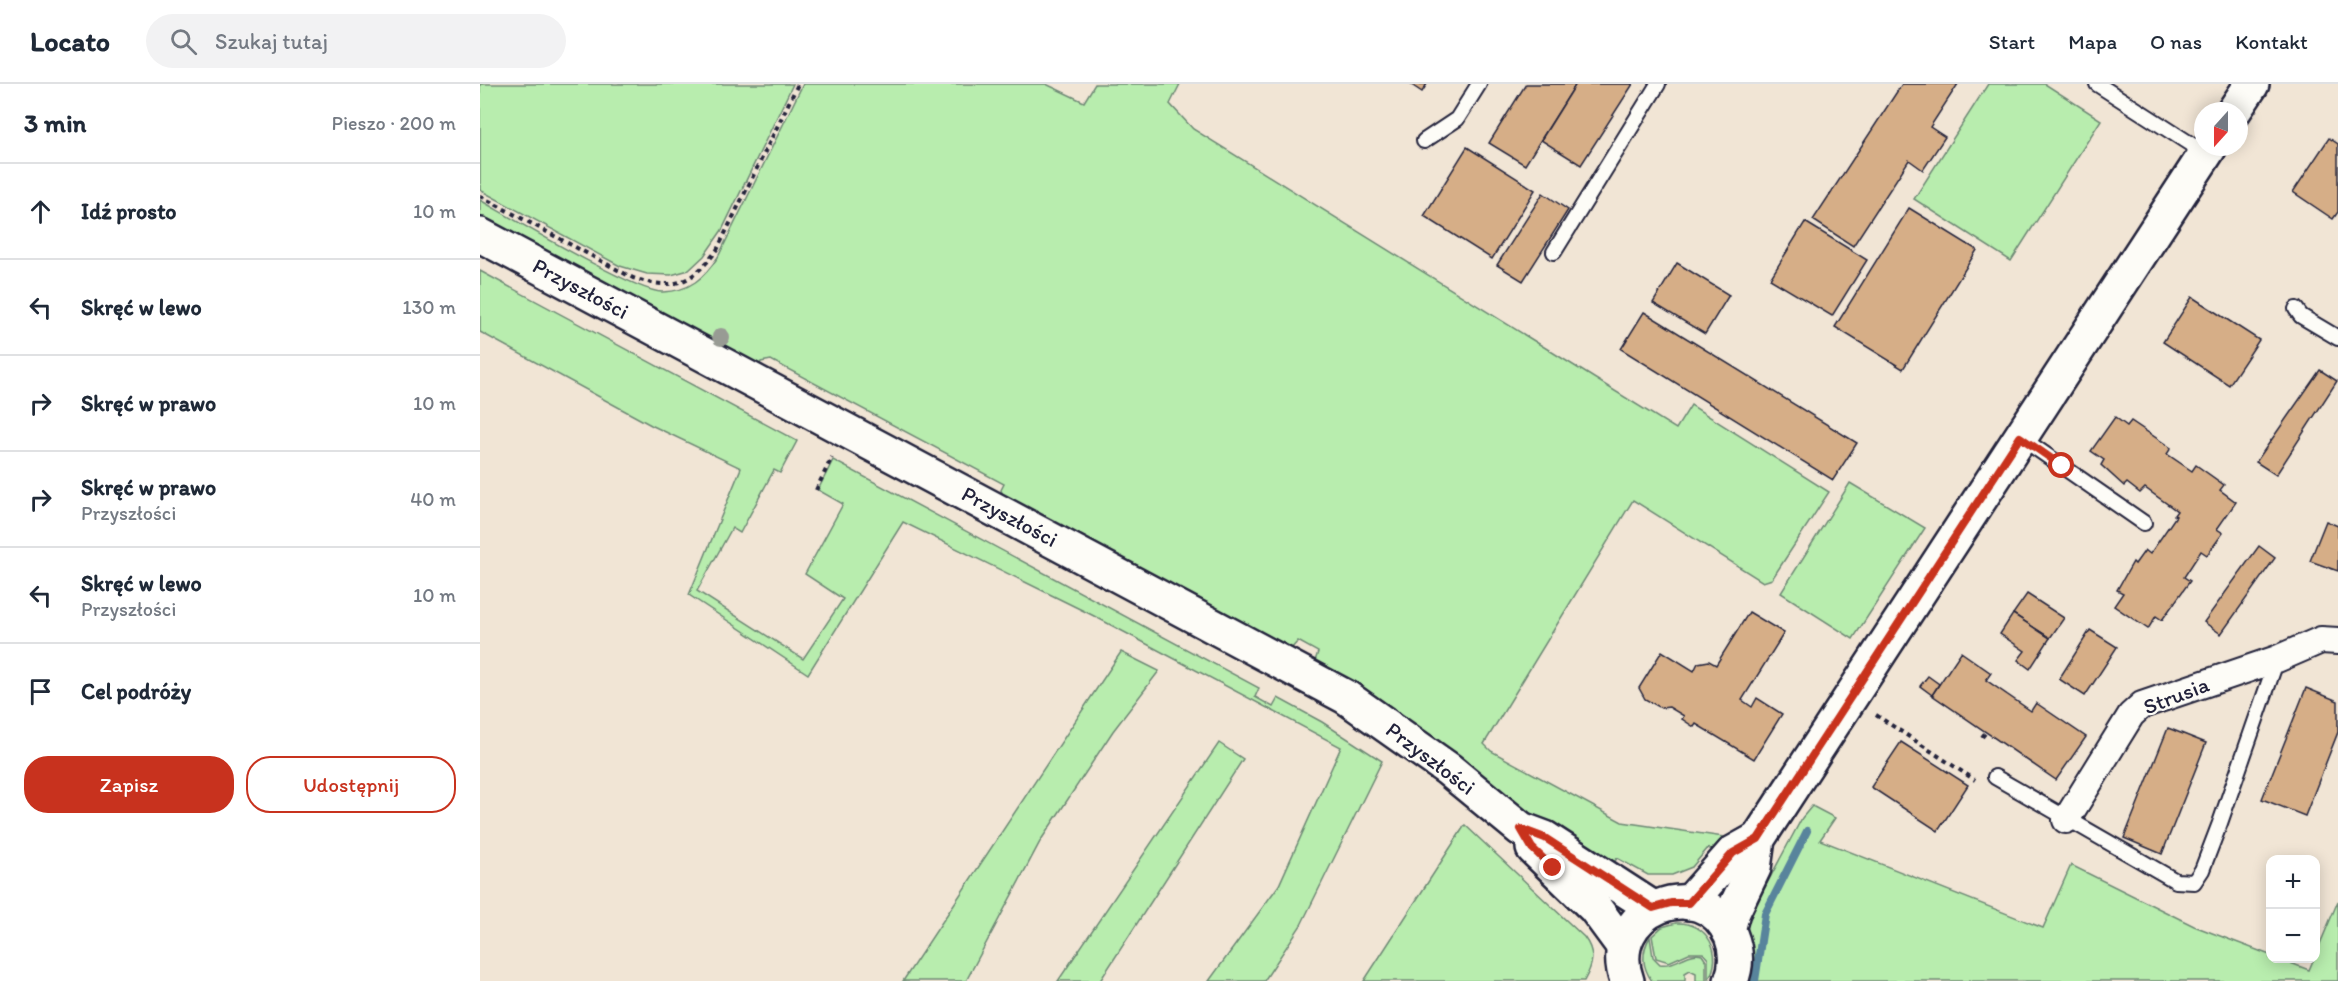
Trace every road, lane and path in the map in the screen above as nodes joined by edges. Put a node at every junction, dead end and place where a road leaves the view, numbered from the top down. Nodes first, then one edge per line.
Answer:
1 (798, 84) edge
2 (1479, 84) edge
3 (1658, 84) edge
4 (2097, 84) edge
5 (2252, 84) edge
6 (2240, 102) edge
7 (1424, 141) dead end
8 (2194, 142) edge
9 (2204, 156) edge
10 (480, 196) edge
11 (480, 235) edge
12 (1554, 252) dead end
13 (2296, 309) dead end
14 (2338, 338) edge
15 (2020, 437) junction
16 (836, 451) dead end
17 (816, 490) dead end
18 (2144, 523) dead end
19 (2338, 641) edge
20 (2277, 659) junction
21 (1875, 714) dead end
22 (1986, 732) dead end
23 (1982, 737) dead end
24 (1995, 777) dead end
25 (1978, 782) dead end
26 (2066, 820) junction
27 (1521, 829) junction
28 (1758, 839) junction
29 (1689, 903) junction
30 (1653, 908) junction
31 (1728, 930) junction
32 (1623, 946) junction
33 (1627, 981) edge
34 (1731, 981) edge

1 - 10 path
2 - 7 lane
3 - 12 lane
4 - 8 lane
5 - 6 street
9 - 15 street
11 - 27 street, Przyszłości
13 - 14 lane
15 - 18 lane
15 - 28 street
16 - 17 path
19 - 20 street, Strusia
20 - 26 street, Strusia
20 - 26 lane
21 - 25 path
22 - 23 path
24 - 26 lane
27 - 30 street, Przyszłości
27 - 32 street, Przyszłości
28 - 29 street
28 - 31 street
29 - 30 street
29 - 31 street
30 - 32 street
31 - 34 street
32 - 33 street

